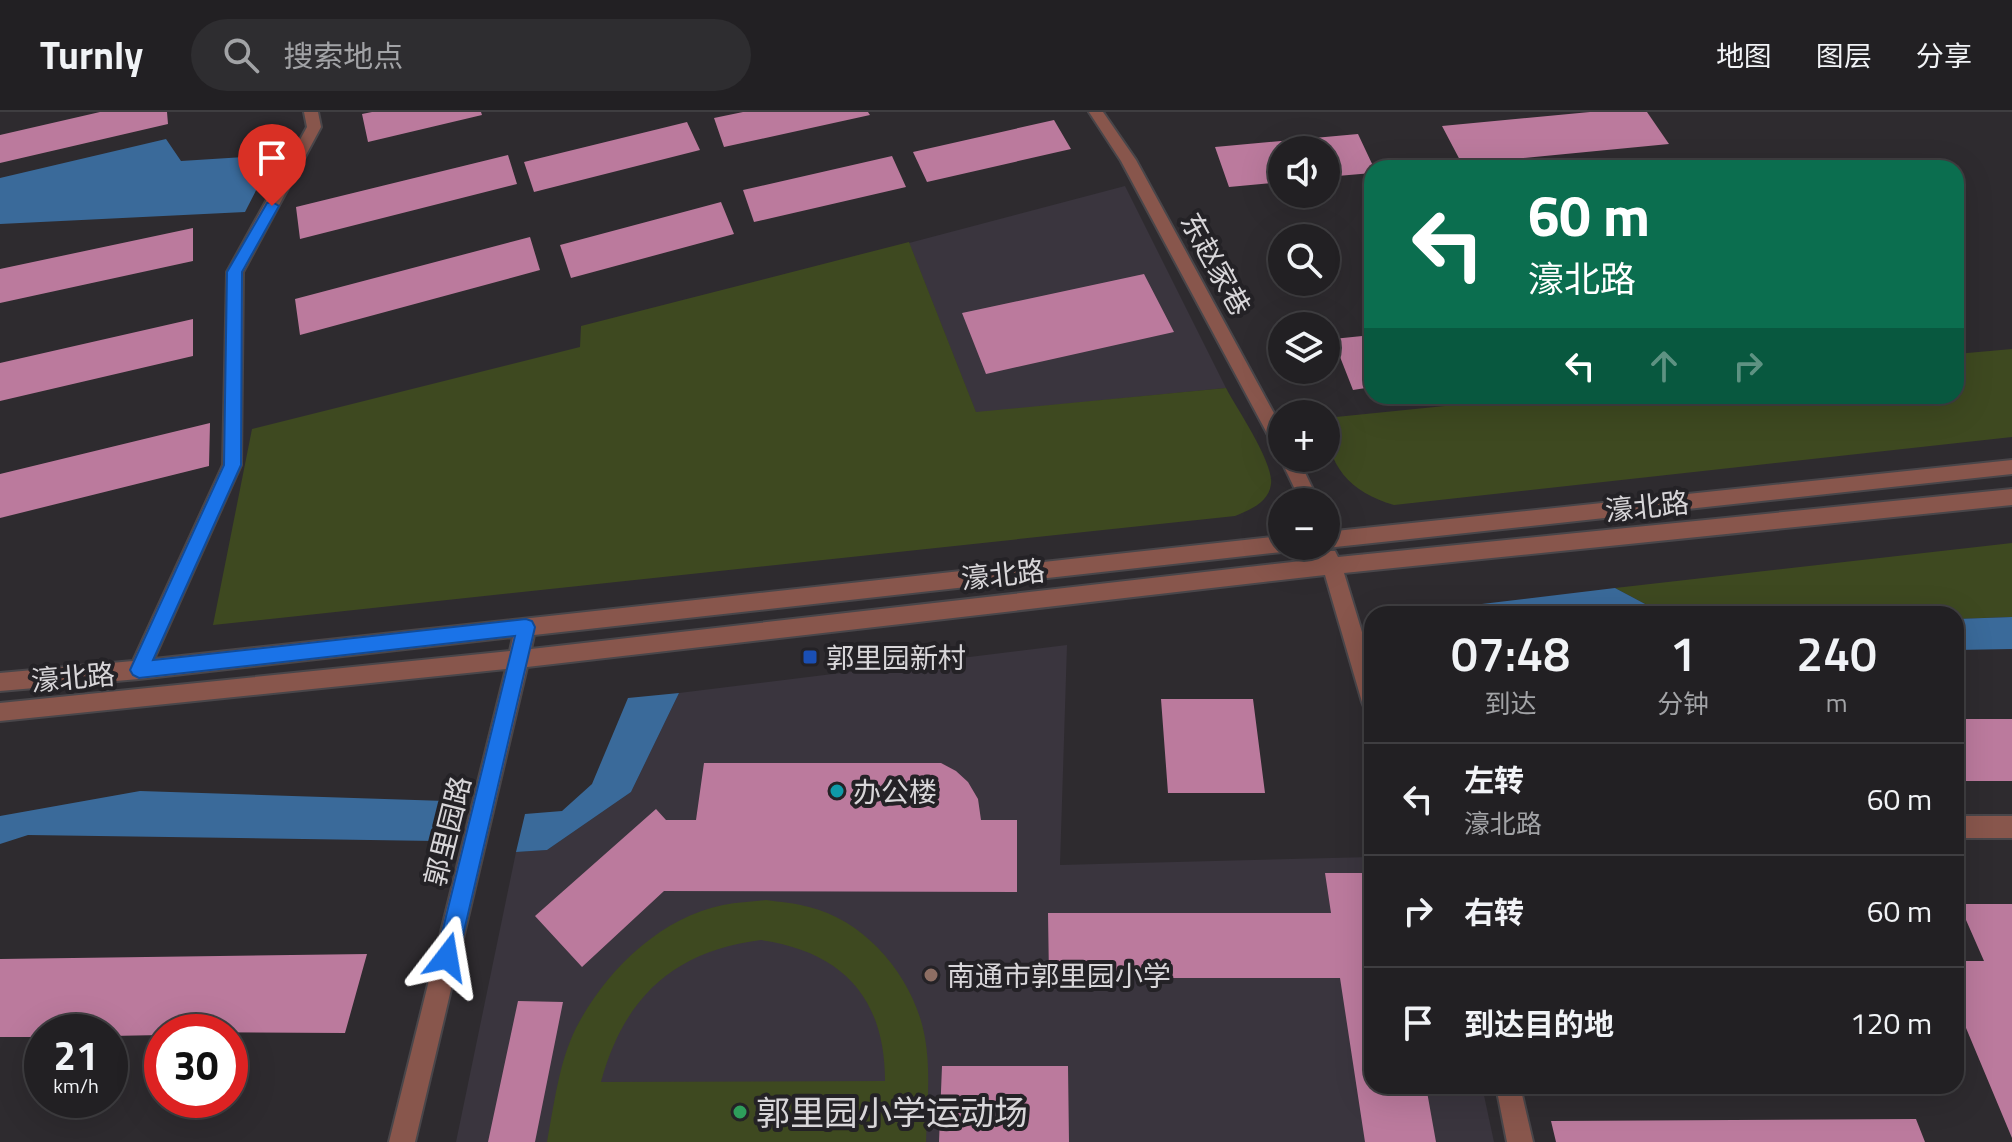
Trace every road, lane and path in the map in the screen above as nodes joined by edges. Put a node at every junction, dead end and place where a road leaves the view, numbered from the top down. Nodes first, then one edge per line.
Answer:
1 (311, 112) edge
2 (1096, 112) edge
3 (1268, 419) edge
4 (2012, 467) edge
5 (2012, 497) edge
6 (1340, 539) edge
7 (1268, 546) edge
8 (1330, 560) edge
9 (1332, 566) junction
10 (526, 627) junction
11 (518, 659) junction
12 (139, 670) junction
13 (1364, 675) edge
14 (0, 682) edge
15 (0, 712) edge
16 (1964, 827) edge
17 (2012, 827) edge
18 (1510, 1094) edge
19 (402, 1142) edge
20 (1520, 1142) edge

1 - 12 street
2 - 3 street, 东赵家巷
4 - 6 street, 濠北路
5 - 9 street, 濠北路
7 - 10 street, 濠北路
8 - 9 street
9 - 11 street, 濠北路
9 - 13 street
10 - 11 street, 郭里园路
10 - 12 street, 濠北路
11 - 15 street, 濠北路
11 - 19 street, 郭里园路
12 - 14 street, 濠北路
16 - 17 street
18 - 20 street

